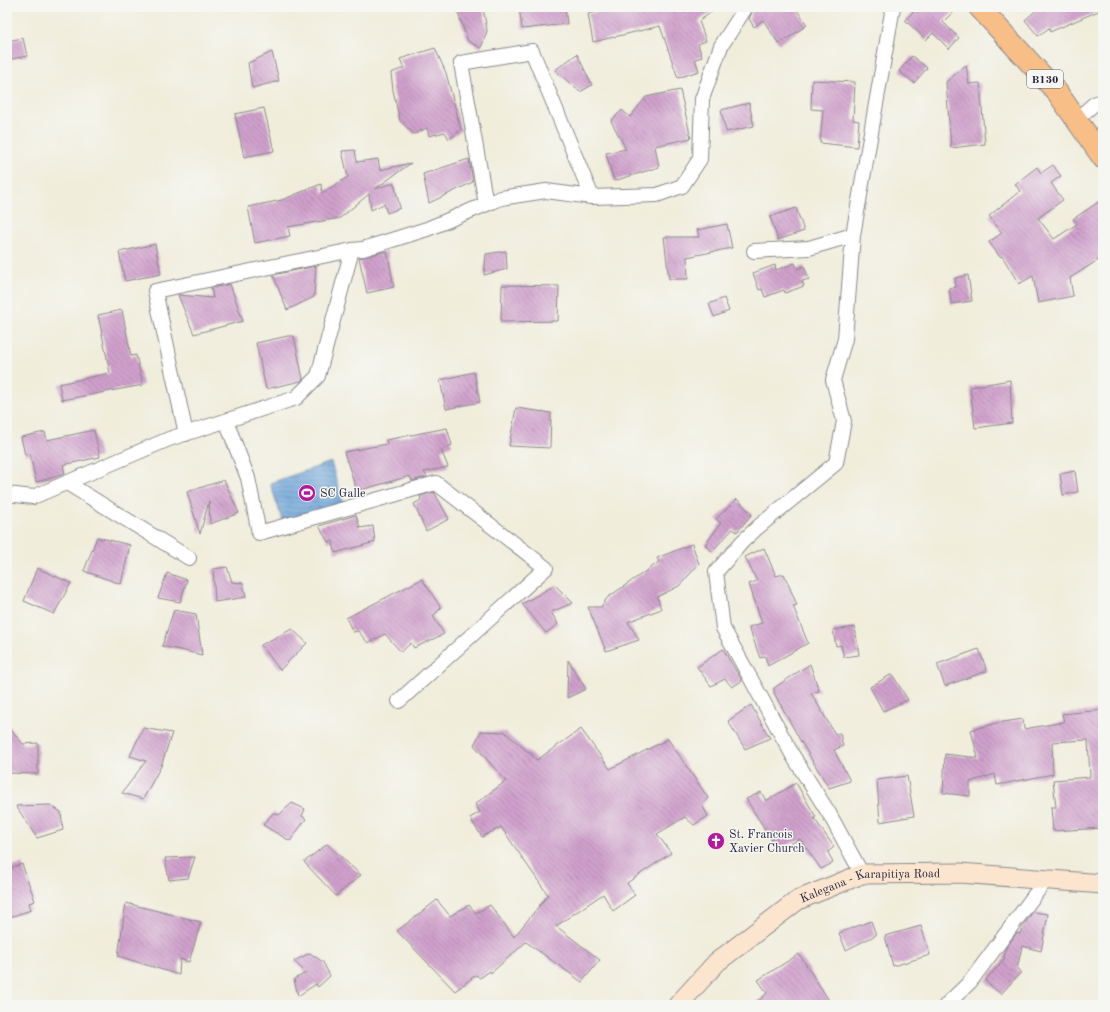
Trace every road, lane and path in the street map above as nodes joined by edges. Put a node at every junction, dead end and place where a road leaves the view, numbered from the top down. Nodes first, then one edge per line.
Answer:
1 (746, 7) edge
2 (893, 7) edge
3 (979, 7) edge
4 (1103, 100) edge
5 (1077, 119) junction
6 (1103, 158) edge
7 (592, 197) junction
8 (486, 204) junction
9 (853, 235) junction
10 (352, 250) junction
11 (754, 251) dead end
12 (226, 421) junction
13 (186, 434) junction
14 (67, 483) junction
15 (7, 494) edge
16 (189, 558) dead end
17 (400, 702) dead end
18 (862, 874) junction
19 (1045, 881) junction
20 (1103, 884) edge
21 (678, 1005) edge
22 (946, 1005) edge

1 - 7 street
2 - 9 street
3 - 5 main road, B130
4 - 5 street
5 - 6 main road, B130
7 - 8 street
7 - 8 street
8 - 10 street
9 - 11 street
9 - 18 street
10 - 12 street
10 - 13 street
12 - 13 street
12 - 17 street
13 - 14 street
14 - 15 street
14 - 16 street
18 - 19 main road, Kalegana - Karapitiya Road
18 - 21 main road, Kalegana - Karapitiya Road
19 - 20 main road, Kalegana - Karapitiya Road
19 - 22 street

